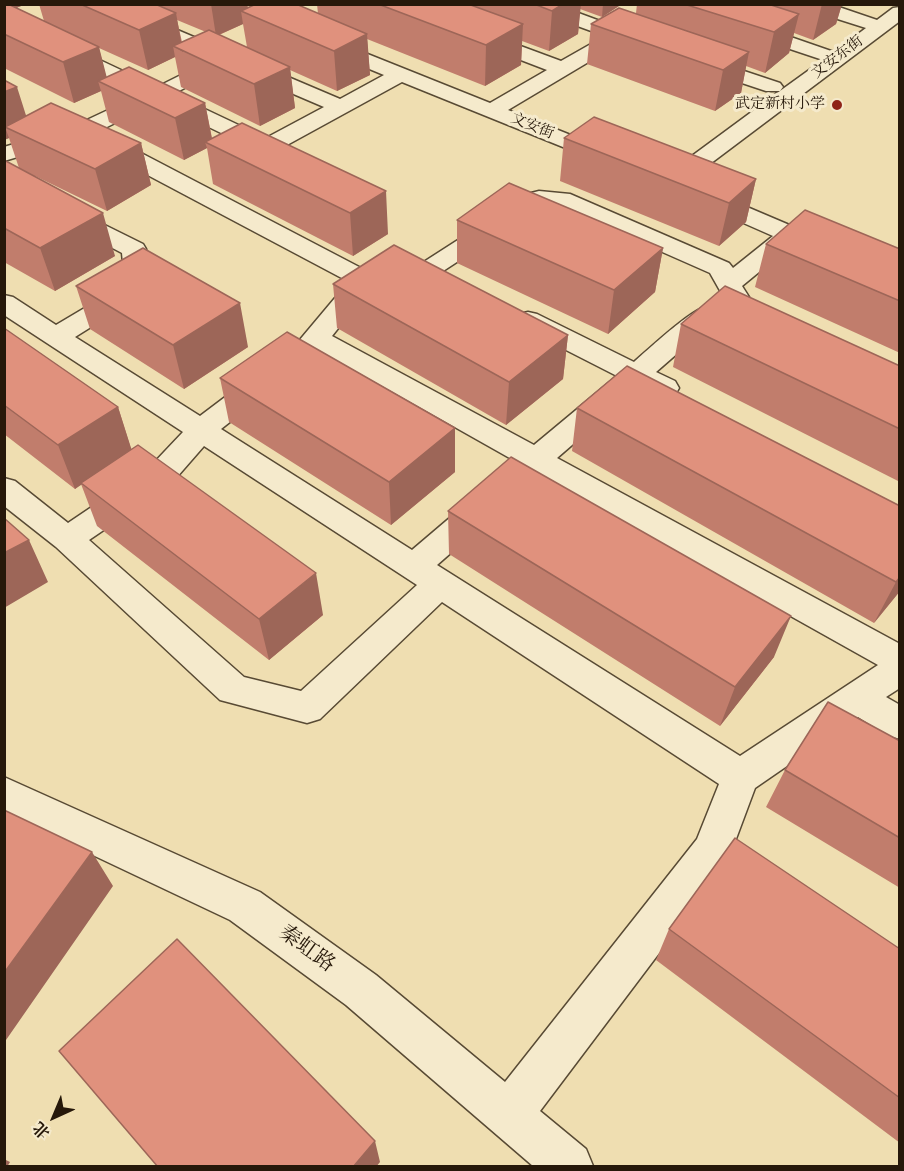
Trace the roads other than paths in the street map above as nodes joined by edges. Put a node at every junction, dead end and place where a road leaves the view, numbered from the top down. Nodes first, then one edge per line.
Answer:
1 (99, 4) edge
2 (535, 4) edge
3 (810, 4) edge
4 (678, 6) edge
5 (892, 20) edge
6 (728, 22) edge
7 (468, 33) edge
8 (620, 35) junction
9 (310, 37) edge
10 (50, 44) edge
11 (653, 46) edge
12 (240, 54) junction
13 (825, 54) dead end
14 (686, 58) edge
15 (563, 69) junction
16 (401, 74) junction
17 (773, 87) dead end
18 (157, 95) junction
19 (342, 107) junction
20 (492, 111) junction
21 (82, 131) junction
22 (267, 147) junction
23 (4, 154) edge
24 (626, 165) edge
25 (648, 174) edge
26 (210, 178) junction
27 (4, 182) edge
28 (670, 183) junction
29 (790, 234) junction
30 (411, 278) junction
31 (900, 281) edge
32 (741, 296) junction
33 (4, 303) edge
34 (501, 307) edge
35 (57, 336) junction
36 (316, 338) junction
37 (637, 375) junction
38 (690, 401) edge
39 (201, 430) junction
40 (536, 460) junction
41 (4, 489) edge
42 (67, 539) junction
43 (427, 575) junction
44 (900, 661) edge
45 (900, 669) edge
46 (857, 698) junction
47 (900, 724) edge
48 (740, 777) junction
49 (4, 794) edge
50 (508, 1115) junction
51 (569, 1167) edge

1 - 12 street
2 - 8 street
3 - 5 street
4 - 8 street
5 - 28 street, 文安东街
6 - 13 street
7 - 15 street
8 - 11 street
8 - 15 street
9 - 16 street, 文安街
10 - 18 street
12 - 18 street
12 - 19 street
14 - 17 street
15 - 20 street
16 - 19 street
16 - 20 street, 文安街
18 - 21 street
18 - 22 street
19 - 22 street
20 - 24 street, 文安街
21 - 23 street
21 - 26 street
22 - 26 street
25 - 28 street
26 - 30 street
27 - 35 street
28 - 29 street
29 - 31 street
29 - 32 street
30 - 32 street
30 - 36 street
32 - 37 street
33 - 35 street
34 - 37 street
35 - 39 street
36 - 39 street
36 - 40 street
37 - 38 street
37 - 40 street
39 - 42 street
39 - 43 street
40 - 43 street
40 - 44 street
41 - 42 street
42 - 43 street
43 - 48 street
45 - 46 street
46 - 47 street
46 - 48 street
48 - 50 street
49 - 50 street, 秦虹路
50 - 51 street, 秦虹路

